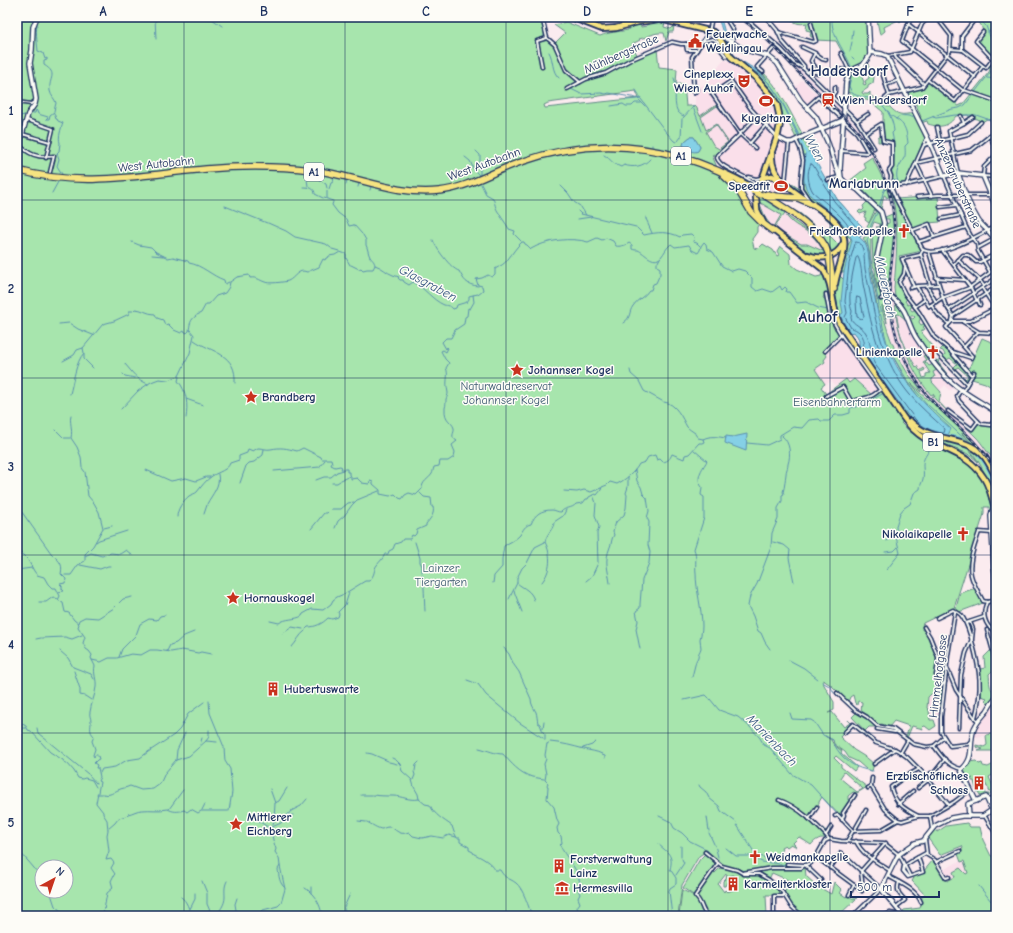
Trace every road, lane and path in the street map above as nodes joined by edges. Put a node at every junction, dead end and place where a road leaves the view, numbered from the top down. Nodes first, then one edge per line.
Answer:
1 (37, 17) edge
2 (544, 17) edge
3 (571, 17) edge
4 (712, 17) edge
5 (725, 17) edge
6 (744, 17) edge
7 (868, 17) edge
8 (911, 17) edge
9 (928, 17) edge
10 (973, 17) edge
11 (653, 18) edge
12 (768, 18) edge
13 (937, 18) edge
14 (811, 23) dead end
15 (908, 24) junction
16 (710, 30) junction
17 (778, 32) junction
18 (918, 32) junction
19 (983, 32) dead end
20 (720, 36) junction
21 (545, 38) junction
22 (702, 42) junction
23 (732, 42) junction
24 (686, 44) junction
25 (802, 47) dead end
26 (773, 49) dead end
27 (911, 49) junction
28 (697, 50) junction
29 (950, 50) junction
30 (962, 50) junction
31 (870, 52) junction
32 (815, 53) junction
33 (841, 54) dead end
34 (947, 55) junction
35 (726, 56) dead end
36 (768, 56) junction
37 (888, 56) junction
38 (895, 56) junction
39 (826, 60) dead end
40 (542, 67) dead end
41 (984, 67) junction
42 (804, 69) junction
43 (936, 69) junction
44 (851, 70) junction
45 (763, 72) dead end
46 (807, 72) junction
47 (882, 72) dead end
48 (818, 73) junction
49 (975, 77) junction
50 (928, 79) junction
51 (899, 80) junction
52 (580, 82) junction
53 (693, 83) dead end
54 (924, 84) junction
55 (886, 85) junction
56 (835, 87) dead end
57 (567, 89) dead end
58 (964, 90) junction
59 (905, 92) junction
60 (889, 95) junction
61 (832, 96) junction
62 (36, 100) junction
63 (882, 101) dead end
64 (996, 101) edge
65 (17, 102) edge
66 (807, 108) junction
67 (844, 108) junction
68 (868, 114) dead end
69 (756, 116) junction
70 (839, 116) dead end
71 (961, 116) dead end
72 (28, 117) junction
73 (973, 117) dead end
74 (843, 120) junction
75 (857, 121) junction
76 (981, 122) dead end
77 (964, 123) junction
78 (765, 126) junction
79 (937, 128) dead end
80 (821, 129) junction
81 (779, 131) junction
82 (772, 132) junction
83 (740, 134) junction
84 (865, 134) junction
85 (996, 134) edge
86 (990, 136) junction
87 (20, 137) edge
88 (777, 137) junction
89 (927, 137) junction
90 (950, 138) junction
91 (797, 140) junction
92 (940, 140) junction
93 (50, 142) junction
94 (789, 142) junction
95 (750, 143) junction
96 (930, 143) junction
97 (18, 144) edge
98 (924, 145) junction
99 (774, 147) junction
100 (755, 148) dead end
101 (874, 148) dead end
102 (996, 150) edge
103 (842, 152) junction
104 (954, 155) junction
105 (996, 155) edge
106 (46, 158) junction
107 (937, 159) junction
108 (916, 163) junction
109 (840, 169) junction
110 (17, 171) edge
111 (50, 172) dead end
112 (837, 172) junction
113 (958, 173) junction
114 (723, 174) junction
115 (740, 174) junction
116 (768, 176) junction
117 (944, 176) junction
118 (983, 176) junction
119 (841, 177) junction
120 (996, 177) edge
121 (762, 178) junction
122 (828, 180) dead end
123 (784, 181) junction
124 (924, 181) junction
125 (906, 184) junction
126 (890, 186) junction
127 (757, 189) junction
128 (952, 195) junction
129 (965, 195) junction
130 (990, 195) junction
131 (996, 195) edge
132 (932, 196) junction
133 (917, 197) dead end
134 (810, 202) junction
135 (957, 205) junction
136 (940, 207) dead end
137 (996, 207) edge
138 (961, 214) junction
139 (941, 219) dead end
140 (996, 226) edge
141 (966, 228) junction
142 (912, 230) junction
143 (988, 230) junction
144 (773, 231) junction
145 (843, 234) junction
146 (934, 237) junction
147 (972, 238) junction
148 (991, 241) dead end
149 (918, 242) junction
150 (996, 242) edge
151 (978, 248) junction
152 (798, 249) junction
153 (942, 250) junction
154 (923, 251) junction
155 (929, 252) junction
156 (996, 254) edge
157 (921, 255) junction
158 (958, 260) junction
159 (983, 261) junction
160 (954, 265) junction
161 (905, 266) junction
162 (996, 268) edge
163 (990, 272) junction
164 (936, 278) junction
165 (996, 278) edge
166 (979, 279) junction
167 (965, 280) junction
168 (882, 282) junction
169 (930, 285) junction
170 (938, 285) junction
171 (915, 286) junction
172 (927, 286) junction
173 (970, 287) junction
174 (983, 287) junction
175 (832, 288) junction
176 (910, 288) dead end
177 (996, 288) edge
178 (826, 294) dead end
179 (974, 294) junction
180 (986, 295) junction
181 (943, 298) junction
182 (881, 299) dead end
183 (924, 300) junction
184 (978, 300) junction
185 (936, 302) junction
186 (991, 302) dead end
187 (980, 304) dead end
188 (931, 306) junction
189 (915, 307) junction
190 (949, 310) junction
191 (995, 310) edge
192 (953, 316) junction
193 (835, 318) junction
194 (952, 321) junction
195 (969, 321) junction
196 (962, 322) junction
197 (949, 324) junction
198 (969, 326) junction
199 (978, 332) junction
200 (996, 333) edge
201 (841, 335) junction
202 (964, 347) junction
203 (854, 350) junction
204 (825, 351) dead end
205 (952, 352) junction
206 (939, 355) dead end
207 (974, 372) dead end
208 (972, 376) junction
209 (967, 384) junction
210 (962, 390) junction
211 (886, 391) junction
212 (826, 396) dead end
213 (948, 411) dead end
214 (996, 412) edge
215 (996, 418) edge
216 (978, 420) junction
217 (996, 477) edge
218 (994, 511) edge
219 (993, 535) edge
220 (995, 570) edge
221 (996, 581) edge
222 (996, 600) edge
223 (987, 602) junction
224 (955, 612) junction
225 (984, 617) junction
226 (937, 618) dead end
227 (966, 622) junction
228 (970, 622) junction
229 (924, 627) dead end
230 (987, 630) dead end
231 (996, 636) edge
232 (972, 642) junction
233 (996, 662) edge
234 (947, 667) junction
235 (945, 682) junction
236 (837, 693) dead end
237 (960, 696) junction
238 (996, 698) edge
239 (975, 718) junction
240 (978, 721) junction
241 (959, 728) dead end
242 (877, 729) dead end
243 (896, 732) junction
244 (844, 734) dead end
245 (944, 737) junction
246 (908, 740) junction
247 (970, 744) junction
248 (934, 746) junction
249 (895, 749) junction
250 (902, 752) junction
251 (945, 759) junction
252 (874, 764) dead end
253 (919, 769) junction
254 (962, 769) junction
255 (872, 778) dead end
256 (927, 779) junction
257 (918, 788) dead end
258 (971, 789) junction
259 (912, 791) dead end
260 (855, 795) dead end
261 (996, 798) edge
262 (985, 799) junction
263 (780, 800) dead end
264 (976, 801) junction
265 (898, 804) junction
266 (949, 805) junction
267 (816, 807) dead end
268 (994, 809) edge
269 (866, 810) dead end
270 (996, 814) edge
271 (984, 815) junction
272 (835, 816) dead end
273 (918, 816) junction
274 (930, 816) junction
275 (969, 816) junction
276 (809, 819) junction
277 (842, 820) junction
278 (898, 820) junction
279 (832, 827) dead end
280 (932, 829) junction
281 (853, 831) junction
282 (996, 834) edge
283 (826, 835) junction
284 (829, 839) junction
285 (925, 839) junction
286 (847, 841) junction
287 (856, 841) junction
288 (886, 843) junction
289 (960, 851) dead end
290 (705, 852) dead end
291 (926, 853) junction
292 (899, 854) junction
293 (816, 857) junction
294 (918, 857) junction
295 (872, 858) junction
296 (936, 862) junction
297 (718, 863) junction
298 (787, 864) dead end
299 (905, 865) junction
300 (805, 866) junction
301 (830, 868) junction
302 (861, 870) junction
303 (890, 870) junction
304 (742, 874) junction
305 (888, 876) junction
306 (949, 877) dead end
307 (821, 880) dead end
308 (899, 882) junction
309 (783, 884) dead end
310 (854, 885) junction
311 (779, 889) junction
312 (881, 889) junction
313 (848, 895) dead end
314 (784, 896) junction
315 (921, 902) dead end
316 (896, 908) junction
317 (798, 915) edge
318 (901, 915) edge
319 (708, 916) edge
320 (774, 916) edge
321 (802, 916) edge
322 (853, 916) edge
323 (884, 916) edge

1 - 62 street
2 - 21 street
3 - 11 main road, B1
4 - 16 street
5 - 23 street
6 - 42 street
7 - 31 street
8 - 15 street
9 - 18 street
10 - 30 street
11 - 16 main road, B1
12 - 17 street
13 - 29 street
14 - 17 street
15 - 18 street
15 - 27 street
16 - 20 main road, B1
16 - 22 street
17 - 42 street
18 - 27 street
18 - 34 street
19 - 41 street
20 - 23 street
20 - 81 main road, B1
21 - 40 street
21 - 52 street
22 - 24 street, Mühlbergstraße
22 - 28 street
22 - 35 street, Mühlbergstraße
23 - 36 street
24 - 28 street
24 - 52 street, Mühlbergstraße
25 - 32 street
26 - 36 street
27 - 38 street
27 - 43 street
28 - 53 street
29 - 30 street
29 - 34 street
30 - 41 street
31 - 37 street
31 - 44 street
32 - 39 street
32 - 48 street
33 - 44 street
34 - 43 street
34 - 49 street
36 - 45 street
36 - 66 street
37 - 38 street
37 - 51 street, Anzengruberstraße
38 - 54 street
41 - 49 street
42 - 46 street
43 - 50 street
43 - 58 street
44 - 48 street
44 - 67 street
46 - 48 street
46 - 61 street
47 - 55 street
49 - 58 street
50 - 54 street
50 - 58 street
51 - 55 street
51 - 59 street, Anzengruberstraße
52 - 57 street, Mühlbergstraße
54 - 59 street
55 - 60 street
56 - 61 street
58 - 64 street
59 - 60 street
59 - 89 street, Anzengruberstraße
60 - 63 street
61 - 67 street
62 - 65 street
62 - 72 street
66 - 70 street
66 - 80 street
67 - 74 street
67 - 75 street
68 - 75 street
69 - 78 street
69 - 83 street
69 - 83 street
71 - 77 street
72 - 87 street
72 - 93 street
73 - 77 street
74 - 80 street
74 - 103 street
74 - 103 street
75 - 84 street
76 - 90 street
77 - 90 street
78 - 82 street
78 - 95 street
79 - 92 street
80 - 91 street
80 - 112 street
81 - 82 street
81 - 88 main road, B1
82 - 88 street
83 - 95 street
83 - 115 street
84 - 101 street
84 - 126 street
85 - 86 street
86 - 102 street
86 - 104 street
87 - 93 street
87 - 97 street
88 - 94 street
88 - 99 main road, B1
89 - 96 street, Anzengruberstraße
89 - 98 street
90 - 92 street
90 - 104 street
91 - 94 street
91 - 134 street
92 - 96 street
93 - 106 street
94 - 123 street
95 - 100 street
96 - 98 street
96 - 107 street, Anzengruberstraße
97 - 106 street
98 - 108 street
99 - 121 main road, B1
99 - 123 main road, B1
103 - 109 street
104 - 107 street
104 - 113 street
105 - 118 street
106 - 111 street
107 - 108 street
107 - 117 street, Anzengruberstraße
108 - 124 street
108 - 125 street
109 - 112 street
109 - 119 street
110 - 114 highway, West Autobahn / A1
110 - 127 highway, West Autobahn / A1
112 - 119 street
113 - 117 street
113 - 118 street
113 - 129 street
114 - 127 highway, West Autobahn / A1
114 - 144 highway
115 - 121 street
115 - 127 street
116 - 121 main road
116 - 123 main road
116 - 127 main road
117 - 124 street
117 - 128 street, Anzengruberstraße
118 - 120 street
118 - 130 street
119 - 122 street
119 - 168 street
121 - 127 main road, B1
123 - 134 main road, B1
124 - 125 street
124 - 132 street
125 - 126 street
126 - 142 street
127 - 134 highway
127 - 144 main road, B1
127 - 175 highway, West Autobahn / A1
128 - 129 street
128 - 132 street
128 - 135 street, Anzengruberstraße
129 - 130 street
129 - 143 street
130 - 131 street
130 - 137 street
132 - 133 street
134 - 145 main road, B1
135 - 136 street
135 - 138 street, Anzengruberstraße
138 - 139 street
138 - 141 street, Anzengruberstraße
140 - 143 street
141 - 146 street
141 - 147 street, Anzengruberstraße
142 - 146 street
142 - 149 street
143 - 147 street
143 - 150 street
144 - 152 main road, B1
145 - 152 main road
145 - 175 main road, B1
146 - 149 street
147 - 151 street, Anzengruberstraße
147 - 153 street
148 - 151 street
149 - 154 street
151 - 159 street, Anzengruberstraße
152 - 175 main road, B1
153 - 155 street
153 - 160 street
154 - 155 street
154 - 157 street
155 - 164 street
156 - 159 street
157 - 161 street
157 - 169 street
158 - 159 street
158 - 160 street
158 - 166 street
159 - 163 street, Anzengruberstraße
160 - 167 street
161 - 171 street
161 - 189 street
162 - 163 street
163 - 166 street
164 - 167 street
164 - 170 street
165 - 174 street
166 - 173 street
166 - 174 street
167 - 173 street
168 - 182 street
168 - 210 street, bridge
169 - 170 street
169 - 172 street
170 - 181 street
171 - 172 street
171 - 176 street
171 - 183 street
172 - 185 street
173 - 179 street
173 - 181 street
174 - 179 street
174 - 180 street
175 - 193 main road, B1
175 - 211 main road, B1
177 - 180 street
178 - 193 street
179 - 184 street
179 - 190 street
180 - 184 street
180 - 186 street
181 - 185 street
181 - 190 street
183 - 188 street
183 - 189 street
184 - 187 street
184 - 192 street
185 - 188 street
188 - 197 street
189 - 205 street
190 - 192 street
191 - 195 street
192 - 194 street
193 - 201 street
193 - 203 main road, B1
194 - 196 street
194 - 197 street
195 - 196 street
195 - 198 street
196 - 198 street
197 - 202 street
198 - 199 street
199 - 200 street
199 - 202 street
201 - 203 street
201 - 204 street
202 - 205 street
203 - 211 main road, B1
203 - 212 street
205 - 208 street
206 - 209 street
207 - 208 street
208 - 209 street
209 - 210 street
210 - 214 street
210 - 216 street
211 - 217 main road, B1
211 - 218 main road, B1
213 - 216 street
215 - 216 street
218 - 219 street
219 - 220 street
219 - 223 street
220 - 221 street
222 - 223 street
223 - 225 street
224 - 226 street
224 - 227 street
224 - 234 street, Himmelhofgasse
225 - 228 street
225 - 231 street
227 - 228 street
227 - 232 street
228 - 232 street
229 - 235 street
230 - 233 street
232 - 237 street
232 - 239 street
234 - 235 street, Himmelhofgasse
234 - 237 street
235 - 245 street, Himmelhofgasse
236 - 243 street
237 - 239 street
237 - 241 street
238 - 240 street
239 - 240 street
240 - 247 street
242 - 243 street
243 - 246 street
244 - 249 street
245 - 247 street
245 - 248 street
246 - 248 street
246 - 250 street
247 - 254 street
248 - 251 street
249 - 250 street
249 - 252 street
250 - 253 street
251 - 254 street
251 - 256 street
253 - 256 street
253 - 265 street
254 - 258 street
255 - 278 street
256 - 257 street
256 - 266 street
258 - 264 street
258 - 266 street
259 - 265 street
260 - 277 street
261 - 262 street
262 - 264 street
262 - 268 street
263 - 276 street
264 - 275 street
265 - 273 street
266 - 274 street
267 - 276 street
268 - 270 street
268 - 271 street
269 - 281 street
271 - 275 street
271 - 282 street
272 - 277 street
273 - 274 street
273 - 278 street
274 - 280 street
275 - 280 street
276 - 283 street
277 - 281 street
278 - 281 street
279 - 283 street
280 - 285 street
281 - 286 street
283 - 284 street
284 - 286 street
284 - 293 street
285 - 291 street
285 - 292 street
286 - 287 street
287 - 288 street
287 - 295 street
288 - 292 street
288 - 295 street
289 - 296 street
290 - 297 street
291 - 294 street
291 - 296 street
292 - 299 street
292 - 303 street
293 - 300 street
293 - 301 street
294 - 299 street
294 - 299 street
295 - 302 street
295 - 303 street
296 - 306 street
297 - 304 street
297 - 319 street
298 - 300 street
300 - 304 street
300 - 307 street
301 - 302 street
301 - 310 street
302 - 310 street
302 - 312 street
303 - 305 street
304 - 311 street
305 - 308 street
305 - 312 street
308 - 315 street
308 - 316 street
309 - 311 street
310 - 313 street
311 - 314 street
312 - 316 street
312 - 322 street
314 - 317 street
314 - 320 street
316 - 318 street
317 - 321 street
318 - 323 street

